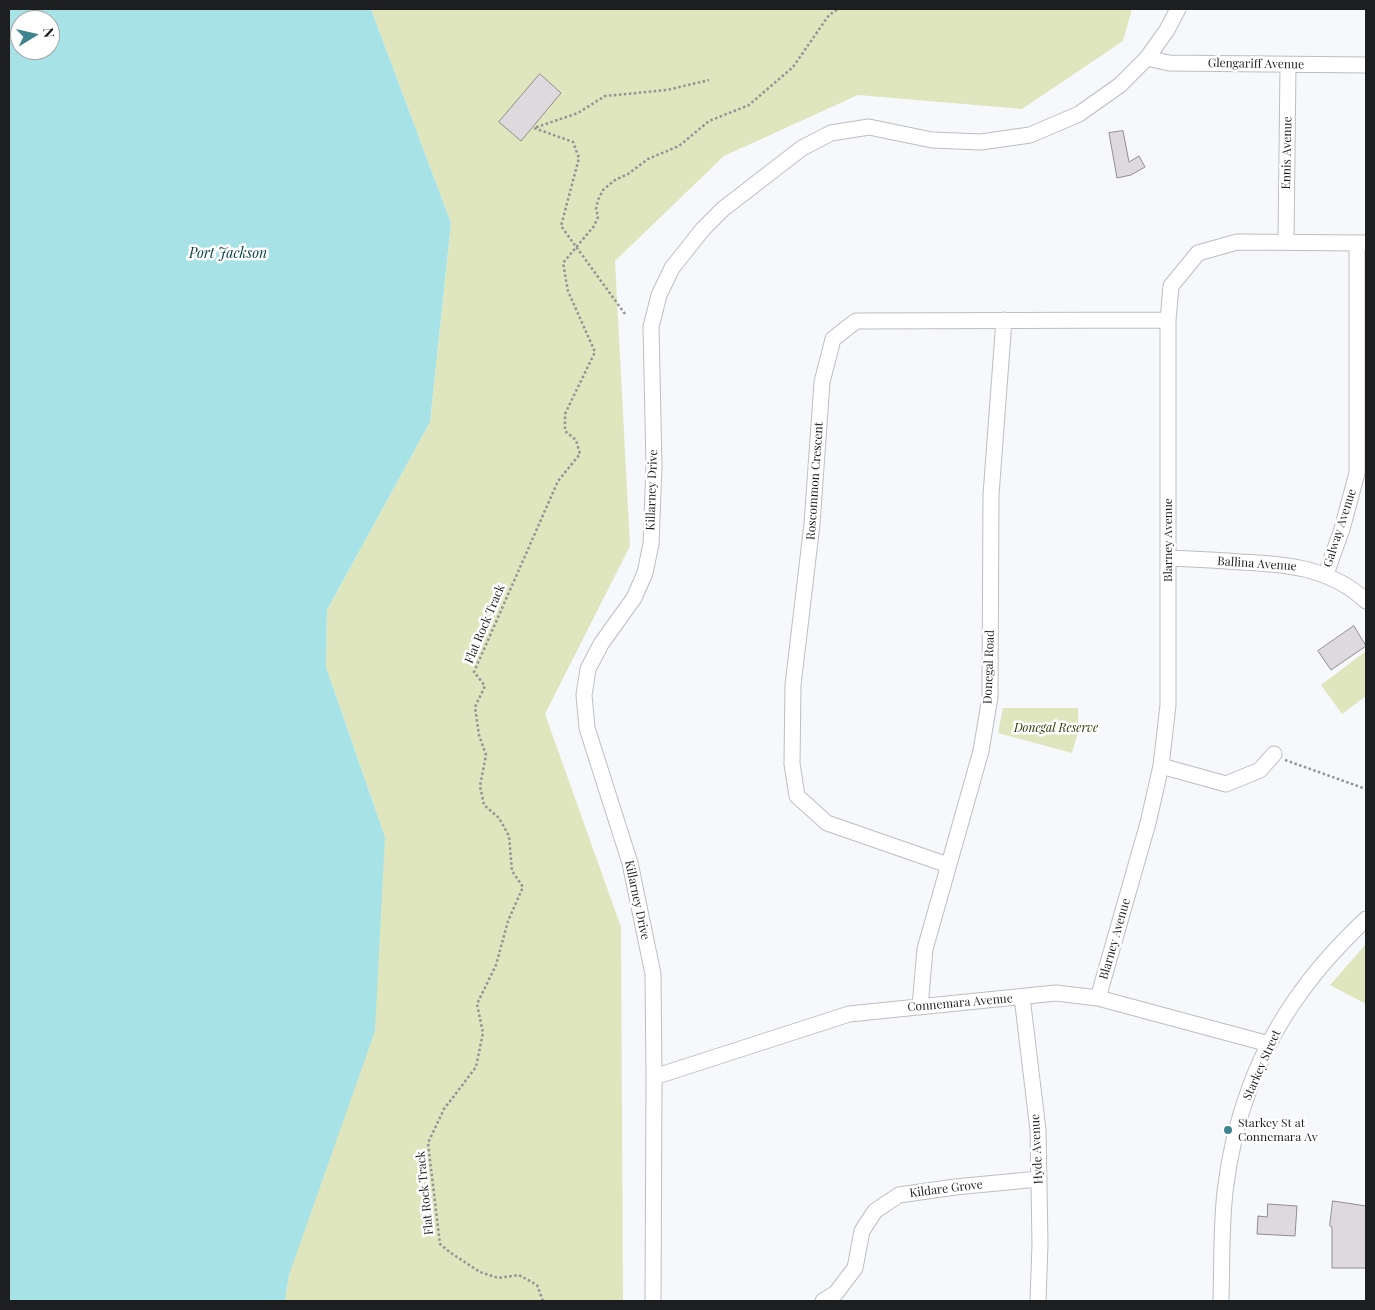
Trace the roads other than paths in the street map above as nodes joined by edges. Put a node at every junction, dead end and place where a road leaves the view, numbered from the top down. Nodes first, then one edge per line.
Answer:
1 (1178, 9) edge
2 (1147, 58) junction
3 (1288, 65) junction
4 (1366, 65) edge
5 (1286, 242) junction
6 (1362, 243) edge
7 (1004, 320) junction
8 (1168, 320) junction
9 (1168, 558) junction
10 (1326, 574) junction
11 (1366, 601) edge
12 (1274, 754) road end
13 (1161, 766) junction
14 (948, 865) junction
15 (1366, 919) edge
16 (1022, 997) junction
17 (1098, 998) junction
18 (920, 1007) junction
19 (1269, 1044) junction
20 (654, 1077) junction
21 (1039, 1179) junction
22 (653, 1301) edge
23 (823, 1301) edge
24 (1038, 1301) edge
25 (1221, 1301) edge

1 - 2 street, Killarney Drive
2 - 3 street, Glengariff Avenue
2 - 20 street, Killarney Drive
3 - 4 street, Glengariff Avenue
3 - 5 street, Ennis Avenue
5 - 6 street, Blarney Avenue
5 - 8 street, Blarney Avenue
6 - 10 street, Galway Avenue
7 - 8 street, Roscommon Crescent
7 - 14 street, Donegal Road
7 - 14 street, Roscommon Crescent
8 - 9 street, Blarney Avenue
9 - 10 street, Ballina Avenue
9 - 13 street, Blarney Avenue
10 - 11 street, Ballina Avenue
12 - 13 street
13 - 17 street, Blarney Avenue
14 - 18 street, Donegal Road
15 - 19 street, Starkey Street
16 - 17 street, Connemara Avenue
16 - 18 street, Connemara Avenue
16 - 21 street, Hyde Avenue
17 - 19 street, Connemara Avenue
18 - 20 street, Connemara Avenue
19 - 25 street, Starkey Street
20 - 22 street, Killarney Drive
21 - 23 street, Kildare Grove
21 - 24 street, Hyde Avenue

